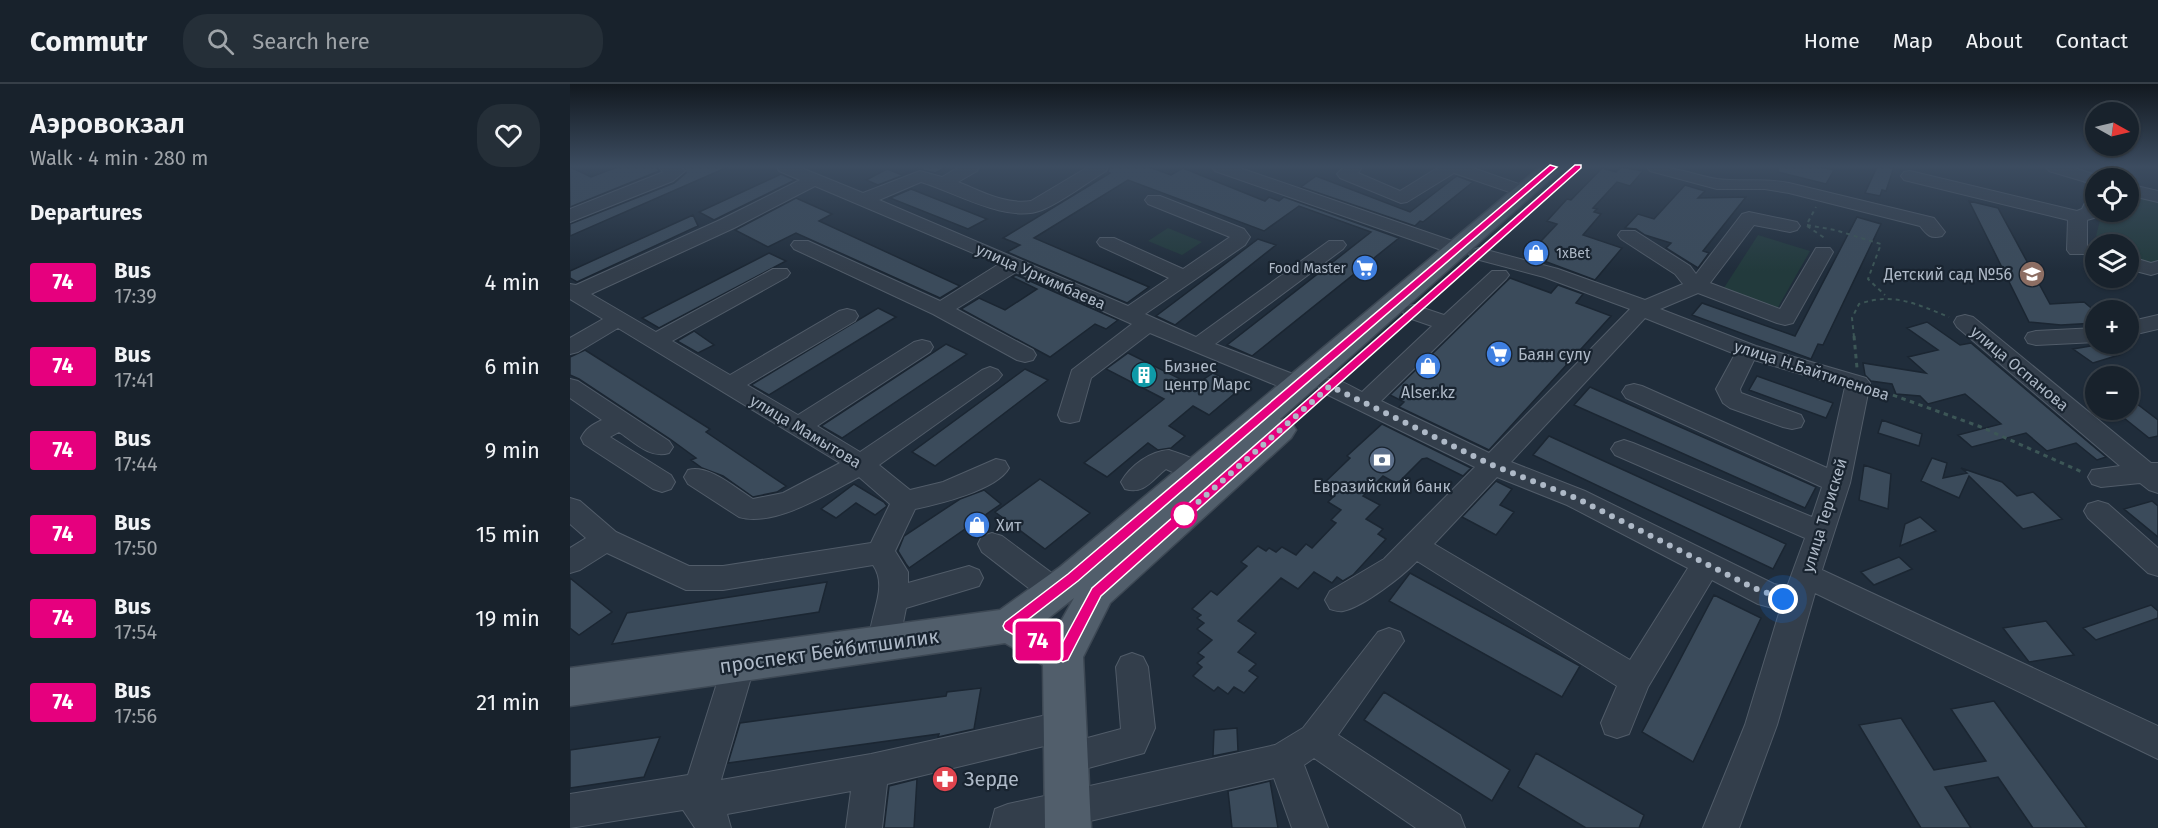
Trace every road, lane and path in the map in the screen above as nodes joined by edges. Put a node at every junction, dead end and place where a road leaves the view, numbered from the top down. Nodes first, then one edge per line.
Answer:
1 (606, 202) edge
2 (772, 202) edge
3 (867, 202) edge
4 (996, 202) edge
5 (1043, 202) edge
6 (1158, 202) edge
7 (1323, 202) edge
8 (1517, 202) edge
9 (1540, 202) edge
10 (1819, 202) edge
11 (1859, 202) edge
12 (1983, 202) edge
13 (570, 216) edge
14 (2087, 222) edge
15 (1798, 226) junction
16 (1935, 232) dead end
17 (1628, 235) dead end
18 (2082, 237) edge
19 (1107, 242) dead end
20 (801, 245) dead end
21 (1336, 245) dead end
22 (1823, 252) joint
23 (1478, 259) junction
24 (1014, 264) junction
25 (2139, 265) edge
26 (2158, 267) edge
27 (780, 273) dead end
28 (1185, 278) junction
29 (1698, 286) junction
30 (574, 295) edge
31 (1886, 296) junction
32 (1642, 308) junction
33 (941, 309) junction
34 (1414, 312) junction
35 (847, 316) dead end
36 (1138, 319) junction
37 (620, 320) junction
38 (1965, 322) joint
39 (2158, 322) edge
40 (1447, 324) junction
41 (2139, 326) edge
42 (2085, 336) edge
43 (2036, 338) dead end
44 (656, 341) junction
45 (1198, 346) junction
46 (570, 347) edge
47 (922, 347) dead end
48 (1748, 351) junction
49 (1025, 355) dead end
50 (990, 375) dead end
51 (1858, 383) junction
52 (730, 385) junction
53 (1298, 385) junction
54 (1330, 386) junction
55 (570, 387) edge
56 (1634, 392) dead end
57 (1364, 403) junction
58 (1070, 415) dead end
59 (622, 420) junction
60 (1792, 421) dead end
61 (799, 426) junction
62 (660, 447) dead end
63 (1624, 449) dead end
64 (861, 464) junction
65 (1492, 465) junction
66 (996, 468) dead end
67 (1196, 473) junction
68 (2154, 476) edge
69 (697, 477) dead end
70 (2101, 477) joint
71 (662, 482) dead end
72 (1134, 482) dead end
73 (1838, 483) junction
74 (905, 501) junction
75 (570, 508) edge
76 (2098, 511) dead end
77 (1821, 533) junction
78 (606, 540) junction
79 (992, 544) dead end
80 (1415, 546) junction
81 (880, 553) junction
82 (570, 562) edge
83 (1706, 564) junction
84 (2158, 565) edge
85 (969, 578) dead end
86 (1075, 587) junction
87 (1802, 589) junction
88 (893, 599) junction
89 (1340, 600) dead end
90 (1010, 626) junction
91 (1389, 641) dead end
92 (884, 643) junction
93 (1063, 656) junction
94 (739, 664) junction
95 (1132, 667) dead end
96 (1635, 680) junction
97 (570, 687) edge
98 (1617, 723) dead end
99 (1315, 739) junction
100 (1065, 742) junction
101 (2158, 743) edge
102 (1284, 758) junction
103 (871, 771) junction
104 (703, 807) edge
105 (570, 812) edge
106 (1068, 819) edge
107 (864, 828) edge
108 (1008, 828) edge
109 (1310, 828) edge
110 (1447, 828) edge
111 (1721, 828) edge

1 - 13 street
2 - 30 street
3 - 24 street, улица Уркимбаева
4 - 5 street
6 - 28 street
7 - 23 street, улица Н.Байтиленова
8 - 23 main road
9 - 23 main road
10 - 15 path
11 - 16 street
12 - 18 street
14 - 18 street
15 - 22 path
15 - 29 street
15 - 31 path
17 - 29 street
19 - 28 street
20 - 33 street
21 - 45 street
22 - 29 street
23 - 32 street, улица Н.Байтиленова
23 - 34 main road
23 - 40 street
23 - 53 main road
24 - 33 street
24 - 36 street, улица Уркимбаева
25 - 26 street
27 - 44 street
28 - 36 street
29 - 32 street
30 - 37 street, улица Мамытова
31 - 38 path
31 - 51 path
32 - 48 street, улица Н.Байтиленова
32 - 65 street
33 - 49 street
34 - 40 street
34 - 54 main road
35 - 52 street
36 - 45 street, улица Уркимбаева
36 - 58 street
37 - 44 street, улица Мамытова
37 - 46 street
38 - 68 street, улица Оспанова
39 - 41 street
40 - 57 street
42 - 43 street
44 - 52 street, улица Мамытова
45 - 53 street, улица Уркимбаева
47 - 61 street
48 - 51 street, улица Н.Байтиленова
48 - 60 street
50 - 64 street
51 - 70 path, улица Н.Байтиленова
51 - 73 street, улица Терискей
52 - 61 street, улица Мамытова
53 - 67 main road
54 - 57 street
54 - 86 main road
55 - 59 street
56 - 73 street
57 - 65 street
59 - 62 street
59 - 71 street
61 - 64 street, улица Мамытова
63 - 77 street
64 - 69 street
64 - 74 street, улица Мамытова
65 - 80 street
65 - 83 street
66 - 74 street
67 - 72 street
67 - 86 main road
68 - 70 street
73 - 77 street, улица Терискей
74 - 81 street
75 - 78 street
76 - 84 street
77 - 87 street, улица Терискей
78 - 81 street
78 - 82 street
79 - 86 street
80 - 89 street
80 - 96 street
81 - 88 street
83 - 87 street
83 - 96 street
85 - 88 street
86 - 90 main road
86 - 93 main road
87 - 101 street
87 - 111 street, улица Терискей
88 - 92 street
90 - 92 main road, проспект Бейбитшилик
90 - 93 main road
91 - 99 street
92 - 94 main road, проспект Бейбитшилик
93 - 100 main road
94 - 97 main road, проспект Бейбитшилик
94 - 104 street
95 - 100 street
96 - 98 street
99 - 102 street
99 - 110 street
100 - 103 street
100 - 106 main road
102 - 106 street
102 - 109 street
103 - 104 street
103 - 107 street
104 - 105 street
106 - 108 street

